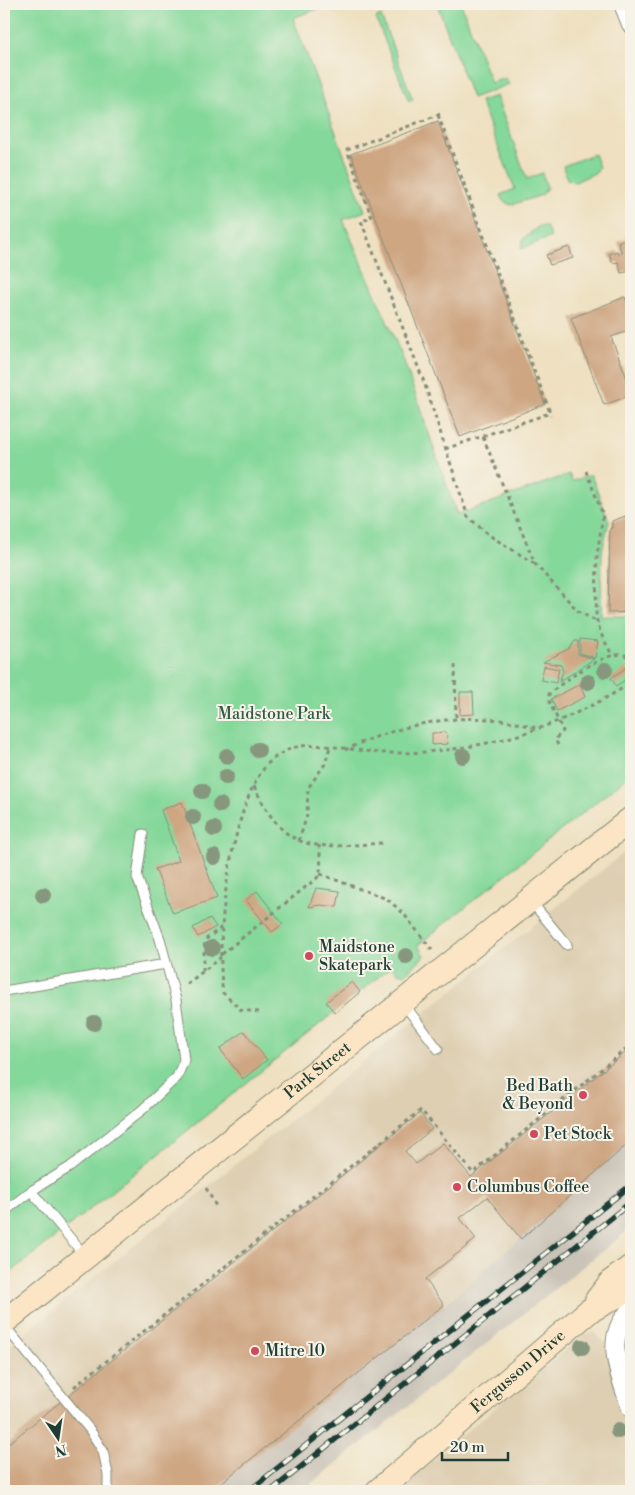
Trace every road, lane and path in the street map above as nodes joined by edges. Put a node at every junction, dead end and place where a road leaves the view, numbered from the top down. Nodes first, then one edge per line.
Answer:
1 (624, 4) edge
2 (631, 24) edge
3 (483, 437) junction
4 (445, 449) junction
5 (586, 471) dead end
6 (535, 564) junction
7 (597, 622) junction
8 (612, 655) junction
9 (631, 660) edge
10 (455, 665) dead end
11 (631, 683) edge
12 (456, 720) junction
13 (558, 721) junction
14 (539, 729) junction
15 (558, 745) dead end
16 (330, 747) junction
17 (344, 750) junction
18 (254, 786) junction
19 (631, 819) edge
20 (143, 834) dead end
21 (300, 841) junction
22 (384, 843) dead end
23 (319, 845) junction
24 (320, 874) junction
25 (530, 900) junction
26 (223, 926) junction
27 (567, 945) dead end
28 (222, 955) junction
29 (166, 964) junction
30 (446, 968) junction
31 (204, 971) junction
32 (4, 991) edge
33 (175, 994) junction
34 (402, 1002) junction
35 (259, 1012) dead end
36 (631, 1045) edge
37 (438, 1049) dead end
38 (205, 1188) dead end
39 (31, 1191) junction
40 (217, 1208) dead end
41 (4, 1212) edge
42 (86, 1256) junction
43 (631, 1267) edge
44 (631, 1288) edge
45 (631, 1310) edge
46 (589, 1311) junction
47 (4, 1323) edge
48 (63, 1395) junction
49 (630, 1406) edge
50 (108, 1491) edge
51 (378, 1491) edge

1 - 2 street
3 - 4 path
3 - 4 path
3 - 6 path
4 - 6 path
5 - 7 path
6 - 7 path
7 - 8 path
8 - 9 path
8 - 13 path
10 - 12 path
11 - 13 path
12 - 14 path
12 - 17 path
13 - 14 path
13 - 15 path
14 - 17 path
16 - 17 path
16 - 18 path
16 - 21 path
18 - 21 path
18 - 26 path
19 - 25 street, Park Street
20 - 29 lane
21 - 23 path
22 - 23 path
23 - 24 path
24 - 28 path
24 - 30 path
25 - 27 lane
25 - 30 street, Park Street
26 - 28 path
26 - 31 path
28 - 31 path
28 - 35 path
29 - 32 lane
29 - 33 lane
30 - 34 street, Park Street
31 - 33 path
33 - 39 lane
34 - 37 lane
34 - 42 street, Park Street
36 - 48 path
38 - 40 path
39 - 41 lane
39 - 42 lane
42 - 47 street, Park Street
43 - 46 street, Fergusson Drive
44 - 46 street, Fergusson Drive
45 - 49 street
46 - 51 street, Fergusson Drive
47 - 48 lane
48 - 50 lane

